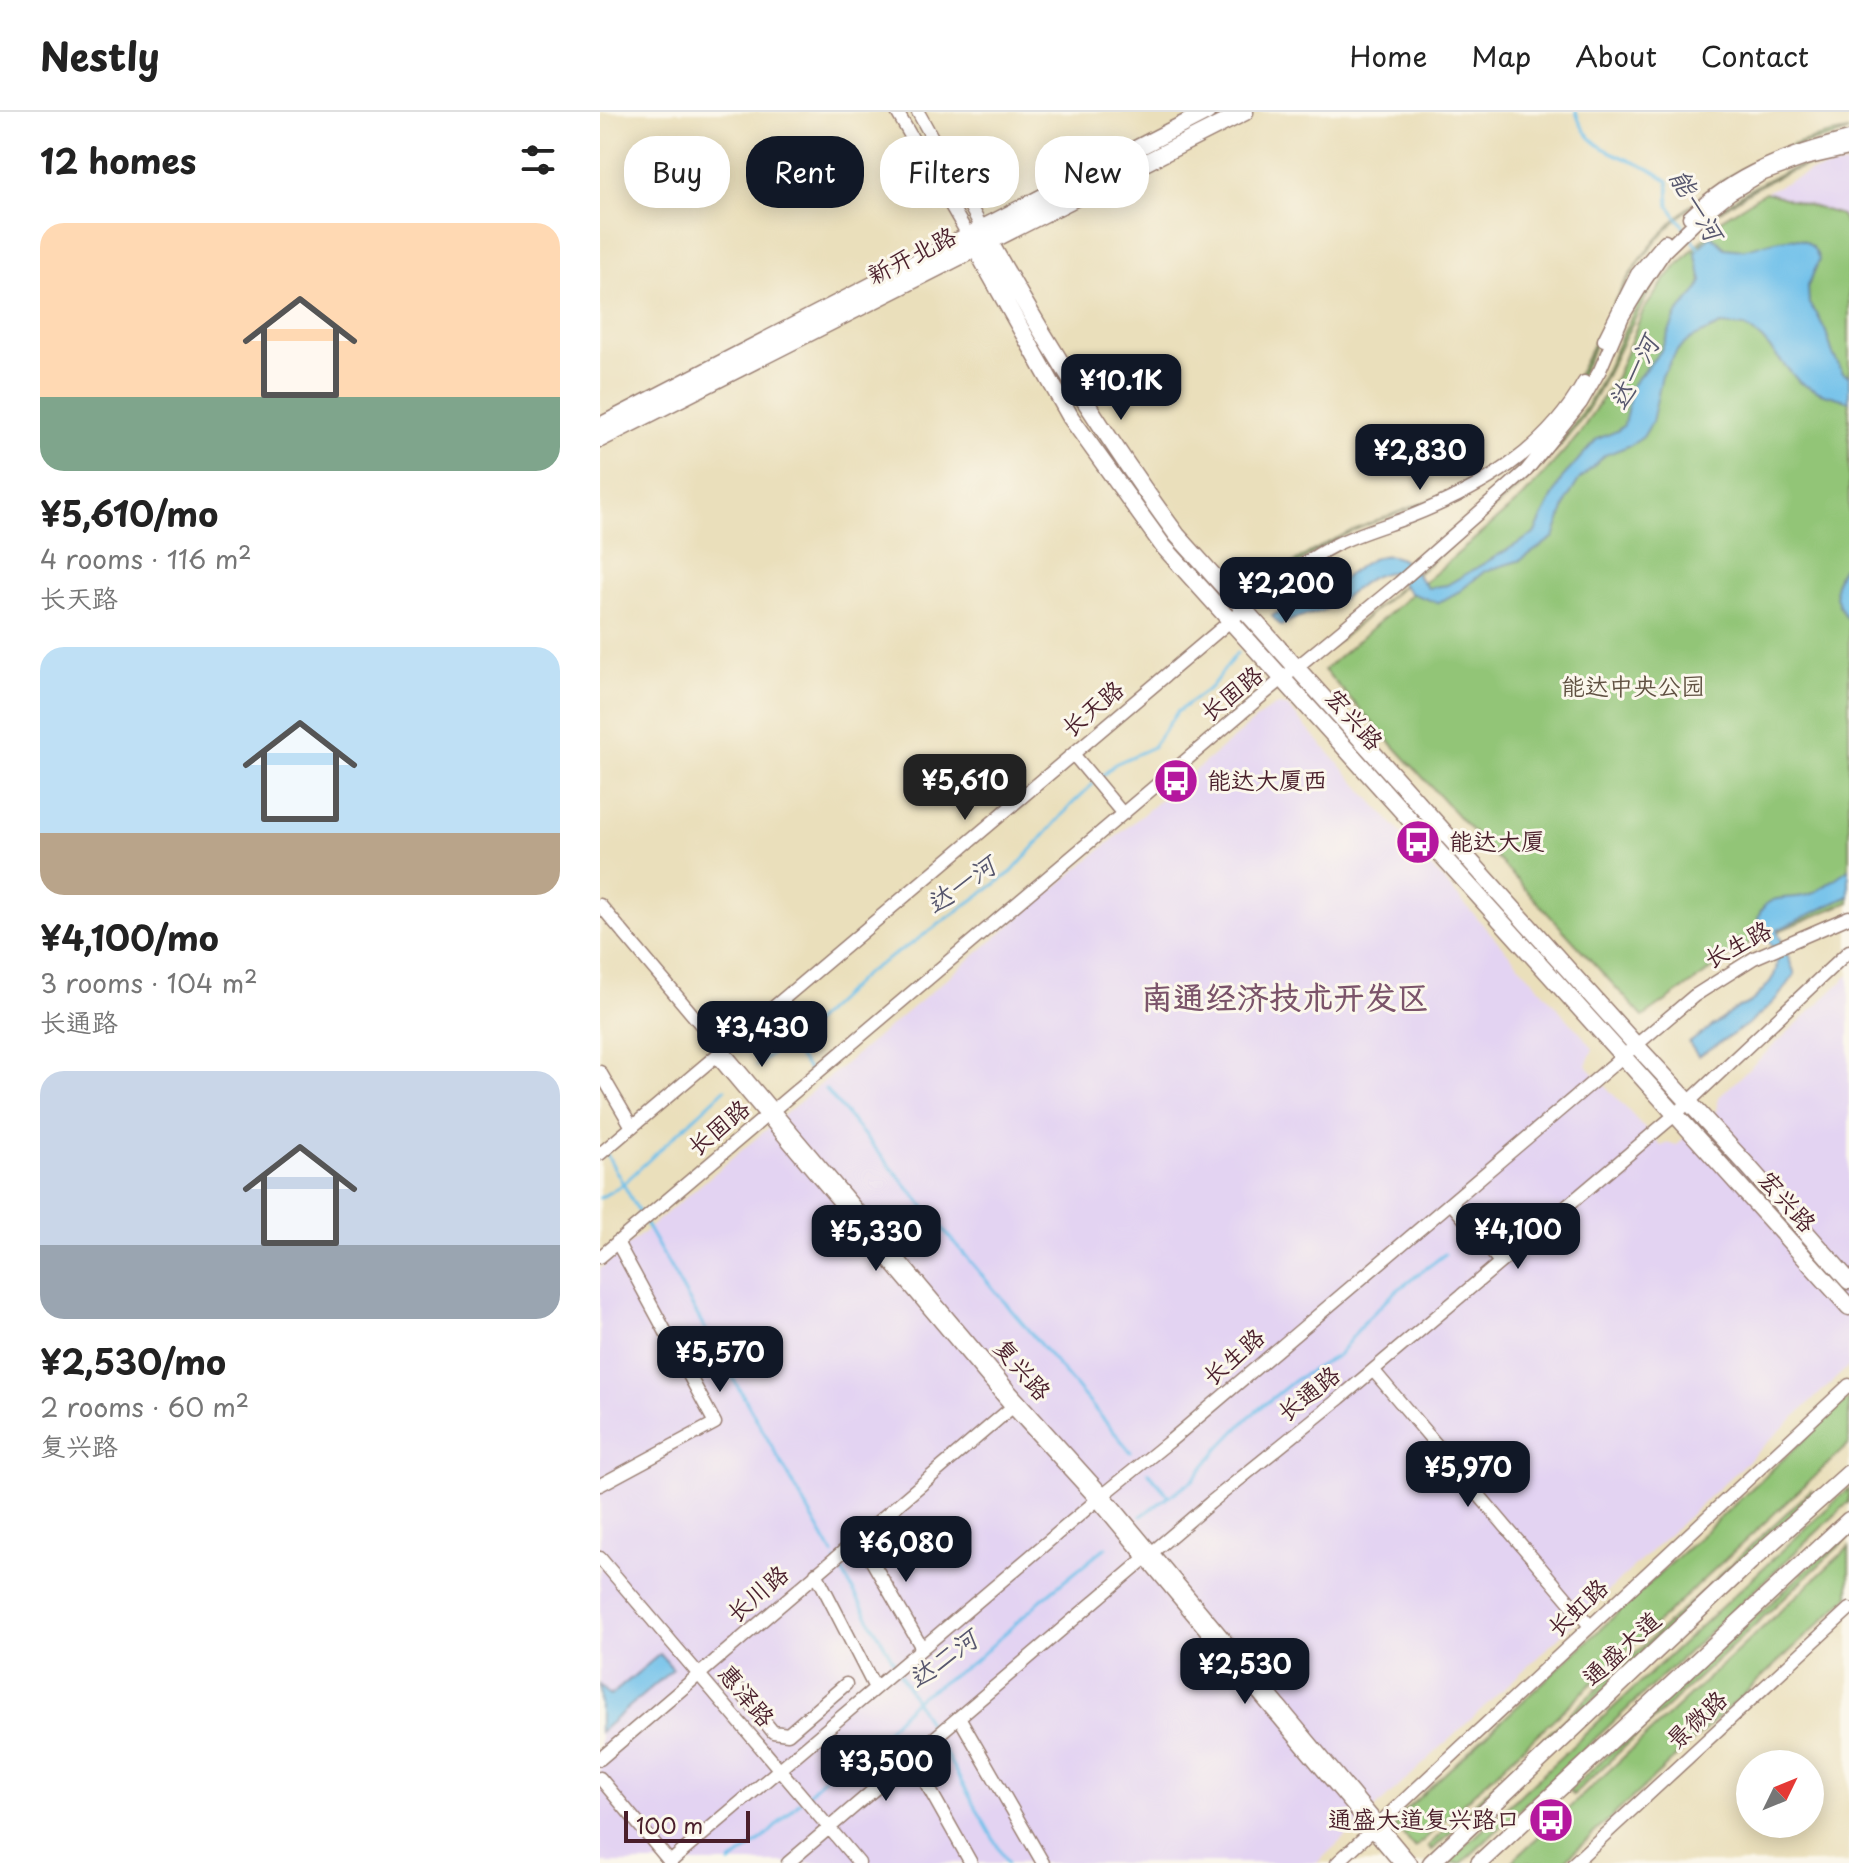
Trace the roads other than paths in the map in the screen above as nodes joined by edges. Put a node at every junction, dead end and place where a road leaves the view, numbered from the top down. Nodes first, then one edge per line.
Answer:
1 (897, 112) edge
2 (918, 112) edge
3 (1207, 112) edge
4 (1245, 112) edge
5 (1849, 138) edge
6 (1849, 149) edge
7 (979, 239) junction
8 (600, 426) edge
9 (600, 439) edge
10 (1245, 608) junction
11 (1231, 619) junction
12 (1291, 674) junction
13 (1073, 754) junction
14 (1123, 814) junction
15 (600, 905) edge
16 (600, 916) edge
17 (1849, 917) edge
18 (1849, 951) edge
19 (1629, 1049) junction
20 (719, 1053) junction
21 (600, 1072) edge
22 (1689, 1102) junction
23 (770, 1114) junction
24 (1676, 1114) junction
25 (632, 1127) junction
26 (600, 1154) edge
27 (1451, 1203) junction
28 (617, 1242) junction
29 (600, 1257) edge
30 (1500, 1262) junction
31 (1849, 1281) edge
32 (1849, 1307) edge
33 (1373, 1370) junction
34 (1849, 1385) edge
35 (1016, 1404) junction
36 (1849, 1473) edge
37 (600, 1485) edge
38 (1100, 1498) junction
39 (1849, 1520) edge
40 (858, 1537) junction
41 (1149, 1556) junction
42 (600, 1558) edge
43 (821, 1568) junction
44 (1849, 1609) edge
45 (1590, 1626) junction
46 (918, 1652) junction
47 (699, 1675) junction
48 (730, 1679) dead end
49 (846, 1684) dead end
50 (879, 1684) junction
51 (751, 1707) junction
52 (738, 1720) junction
53 (957, 1720) junction
54 (916, 1754) junction
55 (600, 1759) edge
56 (779, 1768) junction
57 (600, 1778) edge
58 (1374, 1828) junction
59 (830, 1829) junction
60 (669, 1862) edge
61 (788, 1863) edge
62 (859, 1863) edge
63 (971, 1863) edge
64 (1043, 1863) edge
65 (1337, 1863) edge
66 (1400, 1863) edge
67 (1411, 1863) edge
68 (1431, 1863) edge
69 (1479, 1863) edge
70 (1574, 1863) edge

1 - 7 street, 宏兴路
2 - 7 street, 宏兴路
3 - 7 main road, 新开北路
4 - 7 main road, 新开北路
5 - 10 street, 长天路
6 - 12 street, 长固路
7 - 8 main road, 新开北路
7 - 9 main road, 新开北路
7 - 10 main road, 宏兴路
7 - 11 main road, 宏兴路
10 - 11 street, 长天路
10 - 12 main road, 宏兴路
11 - 12 main road, 宏兴路
11 - 13 street, 长天路
12 - 14 street, 长固路
12 - 19 main road, 宏兴路
13 - 14 street
13 - 20 street, 长天路
14 - 23 street, 长固路
15 - 20 street, 复兴路
16 - 20 street, 复兴路
17 - 19 street, 长生路
18 - 22 street, 长通路
19 - 22 main road, 宏兴路
19 - 24 main road, 宏兴路
19 - 27 street, 长生路
20 - 23 street, 复兴路
20 - 25 street, 长天路
21 - 25 street
22 - 24 street, 长通路
22 - 31 main road, 宏兴路
23 - 28 street, 长固路
23 - 35 street, 复兴路
24 - 30 street, 长通路
24 - 32 main road, 宏兴路
25 - 26 street, 长天路
27 - 30 street
27 - 38 street, 长生路
28 - 29 street, 长固路
28 - 37 street
30 - 33 street, 长通路
33 - 41 street, 长通路
33 - 45 street
34 - 45 street, 长虹路
35 - 38 street, 复兴路
35 - 40 street, 长川路
36 - 68 main road, 通盛大道
38 - 41 street, 复兴路
38 - 46 street, 长生路
39 - 69 main road
40 - 43 street, 长川路
40 - 46 street
41 - 53 street, 长通路
41 - 58 street, 复兴路
42 - 47 street, 惠泽路
43 - 47 street, 长川路
43 - 50 street
44 - 70 street, 景微路
45 - 58 street, 长虹路
46 - 50 street, 长生路
47 - 52 street, 惠泽路
47 - 55 street, 长川路
48 - 51 street
49 - 51 street
50 - 56 street, 长生路
51 - 52 street
52 - 56 street, 惠泽路
53 - 54 street, 长通路
53 - 64 street
54 - 59 street, 长通路
54 - 63 street
56 - 59 street, 惠泽路
56 - 60 street, 长生路
57 - 60 street
58 - 65 street, 长虹路
58 - 66 street, 复兴路
58 - 67 street, 复兴路
59 - 61 street, 长通路
59 - 62 street, 惠泽路

